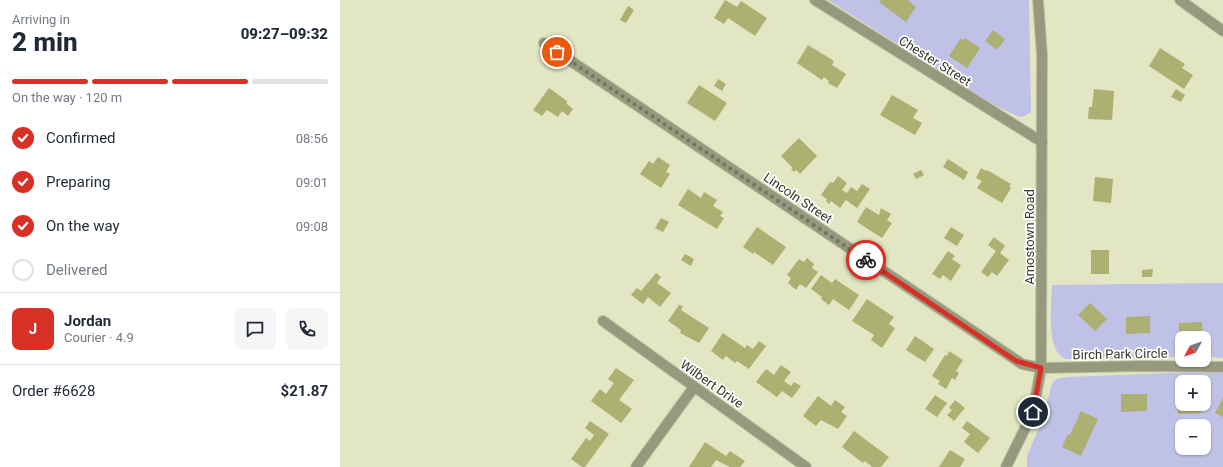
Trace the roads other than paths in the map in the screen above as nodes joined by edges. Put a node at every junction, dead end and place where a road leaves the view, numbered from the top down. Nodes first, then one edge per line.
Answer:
1 (815, 0) edge
2 (1038, 0) edge
3 (1180, 0) edge
4 (1223, 30) edge
5 (544, 43) dead end
6 (1042, 142) junction
7 (603, 321) dead end
8 (1223, 367) edge
9 (1041, 368) junction
10 (694, 387) junction
11 (1008, 466) edge
12 (636, 467) edge
13 (806, 467) edge

1 - 6 street, Chester Street
2 - 6 street, Amostown Road
3 - 4 street
5 - 9 street, Lincoln Street
6 - 9 street, Amostown Road
7 - 10 street, Wilbert Drive
8 - 9 street, Birch Park Circle
9 - 11 street, Amostown Road
10 - 12 street
10 - 13 street, Wilbert Drive

